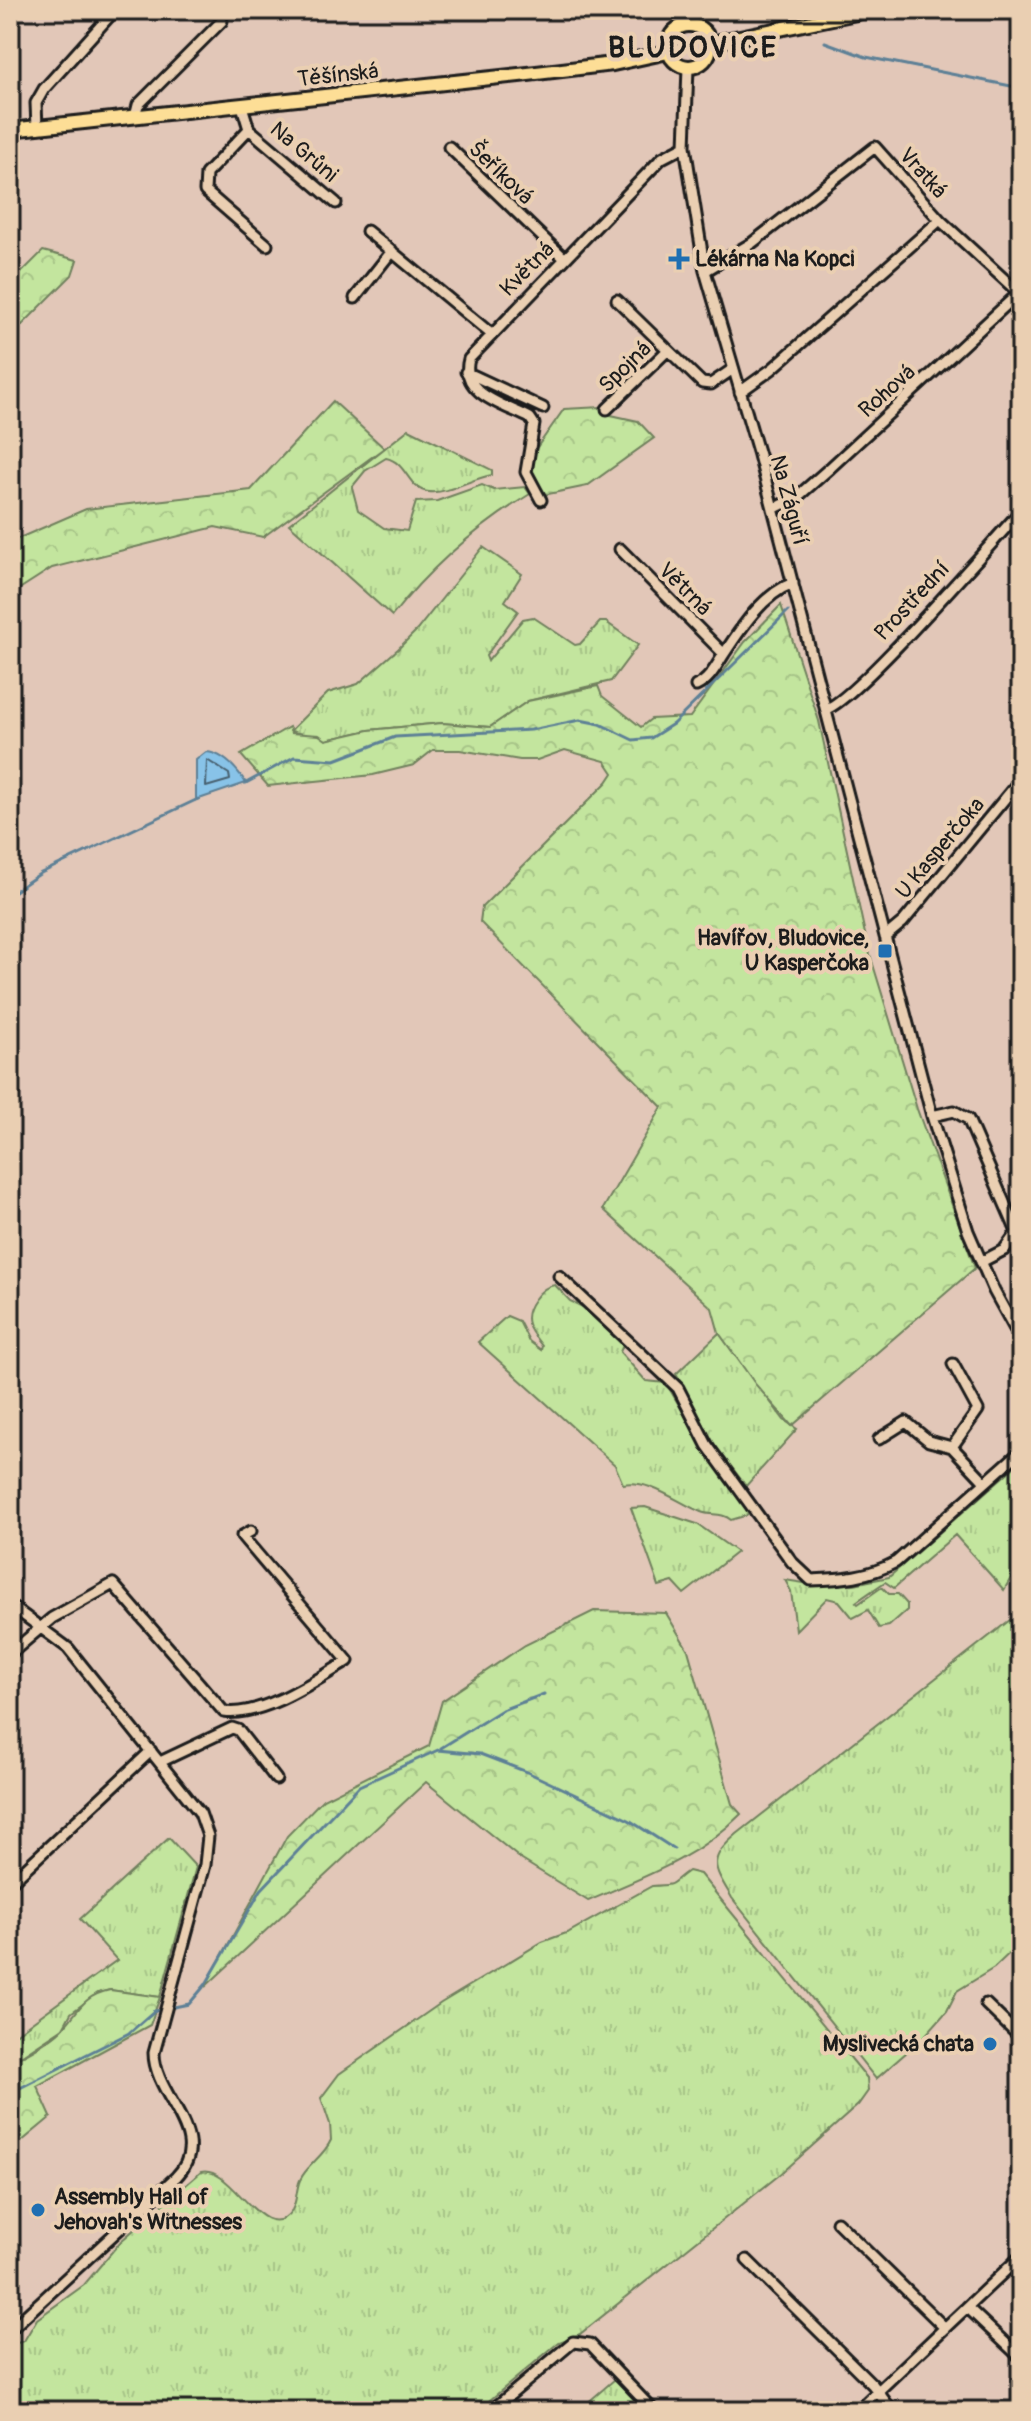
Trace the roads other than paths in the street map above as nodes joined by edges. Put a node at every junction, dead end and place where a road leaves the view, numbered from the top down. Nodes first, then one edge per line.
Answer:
1 (115, 10) edge
2 (692, 10) edge
3 (871, 10) edge
4 (222, 21) dead end
5 (690, 24) junction
6 (711, 43) junction
7 (668, 52) junction
8 (688, 68) junction
9 (242, 106) junction
10 (135, 117) junction
11 (37, 127) junction
12 (249, 129) junction
13 (10, 130) edge
14 (685, 146) junction
15 (449, 147) dead end
16 (336, 203) dead end
17 (940, 220) junction
18 (367, 231) dead end
19 (267, 245) dead end
20 (392, 251) junction
21 (564, 258) junction
22 (705, 271) junction
23 (1020, 292) edge
24 (355, 298) dead end
25 (617, 300) dead end
26 (490, 333) junction
27 (668, 350) junction
28 (733, 369) junction
29 (466, 372) junction
30 (740, 392) junction
31 (543, 408) dead end
32 (607, 409) dead end
33 (541, 500) dead end
34 (773, 509) junction
35 (1021, 511) edge
36 (620, 549) dead end
37 (793, 583) junction
38 (724, 654) junction
39 (696, 686) dead end
40 (826, 709) junction
41 (1021, 779) edge
42 (885, 937) junction
43 (932, 1116) junction
44 (981, 1262) junction
45 (559, 1276) dead end
46 (1021, 1340) edge
47 (953, 1364) dead end
48 (879, 1439) dead end
49 (952, 1447) junction
50 (1021, 1451) edge
51 (985, 1482) junction
52 (243, 1536) dead end
53 (10, 1605) edge
54 (40, 1627) junction
55 (10, 1654) edge
56 (151, 1751) junction
57 (160, 1762) junction
58 (276, 1779) dead end
59 (10, 1883) edge
60 (986, 2004) dead end
61 (1021, 2038) edge
62 (837, 2222) dead end
63 (1021, 2256) edge
64 (747, 2260) dead end
65 (967, 2307) junction
66 (945, 2328) junction
67 (10, 2330) edge
68 (1021, 2358) edge
69 (877, 2391) junction
70 (491, 2411) edge
71 (654, 2411) edge
72 (857, 2411) edge
73 (892, 2411) edge

1 - 11 street
2 - 5 street
3 - 6 main road
4 - 10 street
5 - 6 main road
5 - 7 main road
6 - 8 main road
7 - 8 main road
7 - 9 main road, Těšínská
8 - 14 street, Na Záguří
9 - 10 main road, Těšínská
9 - 12 street, Na Grůni
10 - 11 main road, Těšínská
11 - 13 main road, Těšínská
12 - 16 street, Na Grůni
12 - 19 street, Na Grůni
14 - 21 street, Květná
14 - 22 street, Na Záguří
15 - 21 street, Šeříková
17 - 22 street, Vratká
17 - 23 street, Rohová
17 - 30 street, Vratká
18 - 20 street
20 - 24 street
20 - 26 street
21 - 26 street, Květná
22 - 28 street, Na Záguří
23 - 34 street, Rohová
25 - 27 street, Spojná
26 - 29 street, Květná
27 - 28 street, Spojná
27 - 32 street, Spojná
28 - 30 street, Na Záguří
29 - 31 street
29 - 33 street
30 - 34 street, Na Záguří
34 - 37 street, Na Záguří
35 - 40 street, Prostřední
36 - 38 street, Větrná
37 - 38 street
37 - 40 street, Na Záguří
38 - 39 street
40 - 42 street, Na Záguří
41 - 42 street, U Kasperčoka
42 - 43 street, Na Záguří
43 - 44 street, Na Záguří
43 - 44 street
44 - 46 street, Na Záguří
45 - 51 street
47 - 49 street
48 - 49 street
49 - 51 street
50 - 51 street
52 - 54 street
53 - 54 street
54 - 55 street
54 - 56 street
56 - 57 street
56 - 59 street
57 - 58 street
57 - 67 street
60 - 61 street
62 - 66 street
63 - 65 street
64 - 69 street
65 - 66 street
65 - 68 street
66 - 69 street
69 - 72 street
69 - 73 street
70 - 71 street

